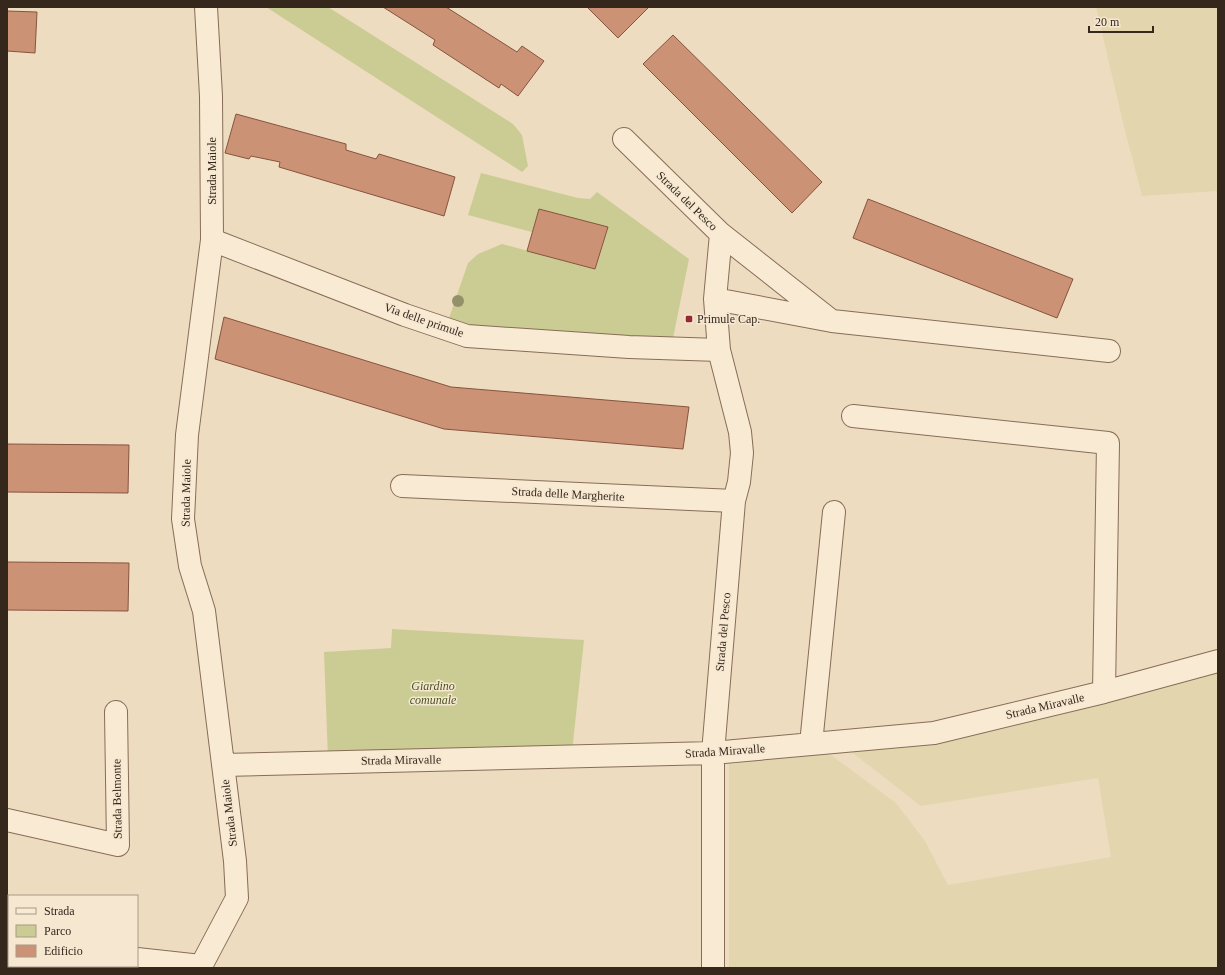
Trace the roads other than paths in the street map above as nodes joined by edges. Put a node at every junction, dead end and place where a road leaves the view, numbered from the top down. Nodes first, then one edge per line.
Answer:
1 (206, 7) edge
2 (624, 139) dead end
3 (721, 234) junction
4 (212, 240) junction
5 (715, 299) junction
6 (832, 321) junction
7 (719, 350) junction
8 (1109, 351) dead end
9 (853, 416) dead end
10 (402, 486) dead end
11 (734, 501) junction
12 (834, 512) dead end
13 (1218, 661) edge
14 (1104, 692) junction
15 (116, 712) dead end
16 (811, 744) junction
17 (713, 753) junction
18 (223, 765) junction
19 (7, 820) edge
20 (138, 959) edge
21 (201, 967) edge
22 (713, 968) edge

1 - 4 street, Strada Maiole
2 - 3 street, Strada del Pesco
3 - 5 street, Strada del Pesco
3 - 6 street
4 - 7 street, Via delle primule
4 - 18 street, Strada Maiole
5 - 6 street
5 - 7 street, Strada del Pesco
6 - 8 street
7 - 11 street, Strada del Pesco
9 - 14 street
10 - 11 street, Strada delle Margherite
11 - 17 street, Strada del Pesco
12 - 16 street
13 - 14 street, Strada Miravalle
14 - 16 street, Strada Miravalle
15 - 19 street, Strada Belmonte
16 - 17 street, Strada Miravalle
17 - 18 street, Strada Miravalle
17 - 22 street, Strada del Pesco
18 - 21 street, Strada Maiole
20 - 21 street

